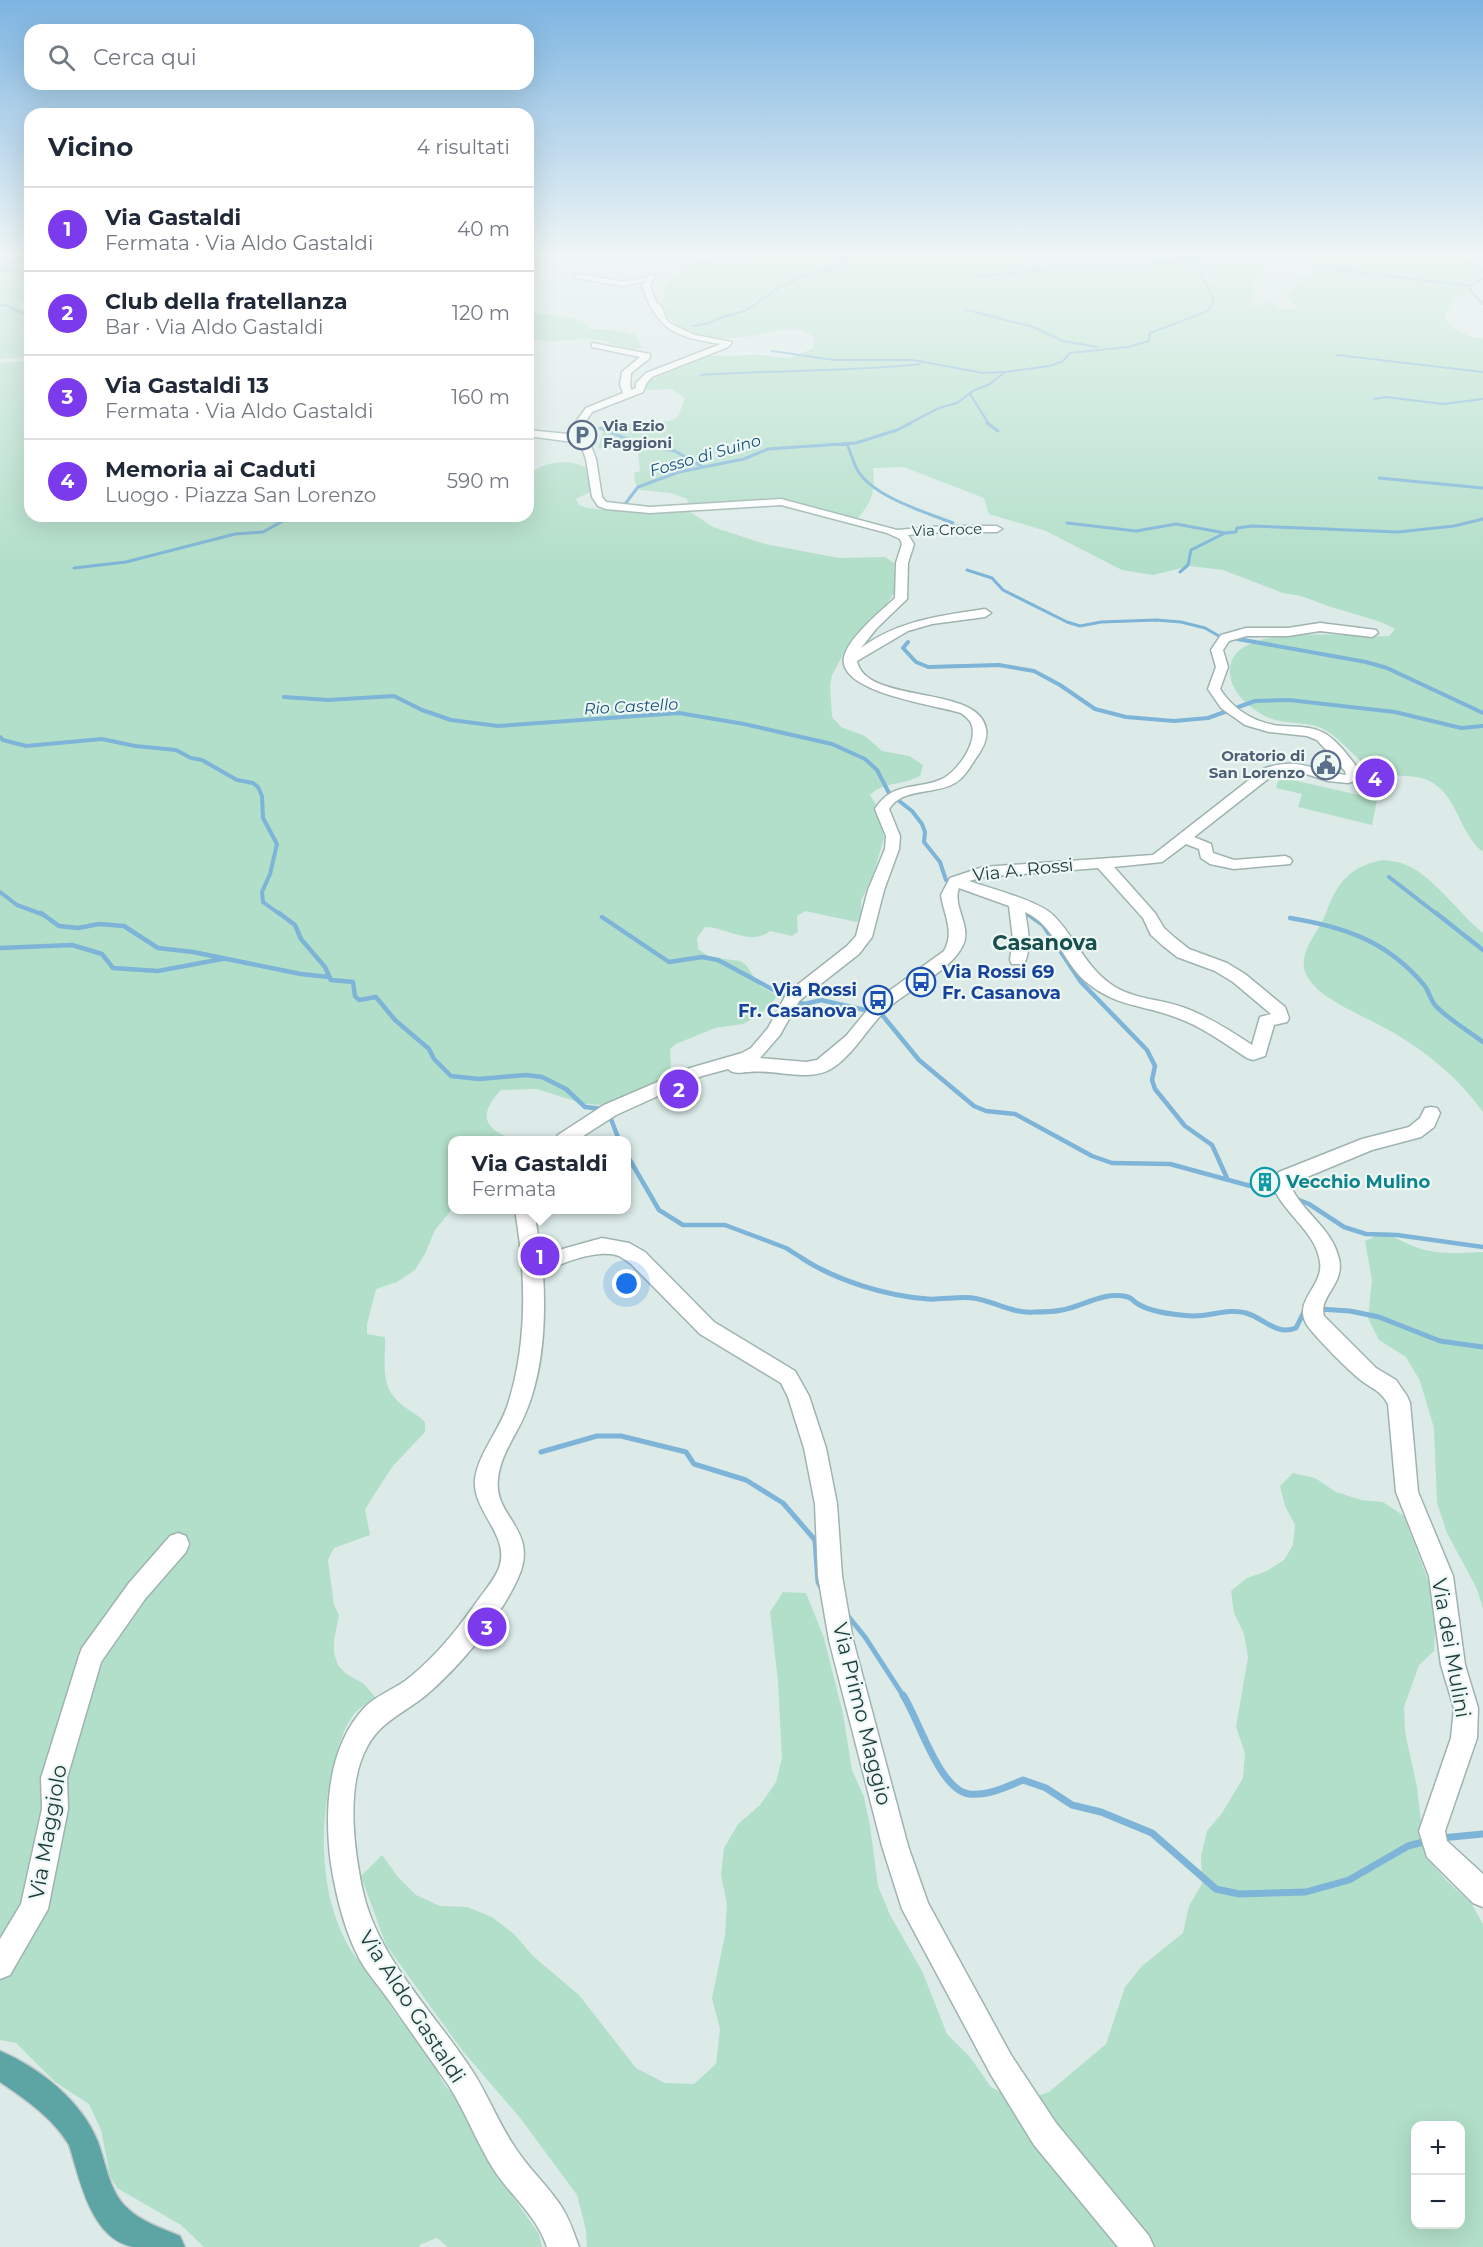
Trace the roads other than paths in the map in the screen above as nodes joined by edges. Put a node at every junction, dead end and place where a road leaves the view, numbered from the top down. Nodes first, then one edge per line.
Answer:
1 (646, 357) edge
2 (694, 357) edge
3 (628, 394) junction
4 (553, 422) dead end
5 (534, 432) edge
6 (534, 434) edge
7 (570, 437) junction
8 (997, 529) dead end
9 (897, 533) junction
10 (985, 613) dead end
11 (1372, 633) dead end
12 (850, 665) junction
13 (1185, 838) junction
14 (1285, 861) dead end
15 (1102, 863) junction
16 (955, 881) junction
17 (1016, 903) junction
18 (1018, 960) dead end
19 (704, 1070) junction
20 (1431, 1113) dead end
21 (570, 1136) edge
22 (526, 1214) edge
23 (531, 1242) junction
24 (573, 1253) junction
25 (534, 1270) junction
26 (178, 1544) dead end
27 (1483, 1893) edge
28 (0, 1965) edge
29 (0, 2066) edge
30 (169, 2247) edge
31 (563, 2247) edge
32 (1138, 2247) edge

1 - 3 street
2 - 3 street
3 - 7 street
4 - 5 street
6 - 7 street
7 - 9 street
8 - 9 street, Via Croce
9 - 12 street
10 - 12 street
11 - 13 street, Via A. Rossi
12 - 19 street
13 - 14 street
13 - 15 street, Via A. Rossi
15 - 16 street, Via A. Rossi
15 - 17 street
16 - 17 street
16 - 19 street, Via A. Rossi
17 - 18 street
19 - 21 street
20 - 27 street, Via dei Mulini
22 - 23 street, Via Aldo Gastaldi
23 - 24 street
23 - 25 street, Via Aldo Gastaldi
24 - 25 street, Via Primo Maggio
24 - 32 street, Via Primo Maggio
25 - 31 street, Via Aldo Gastaldi
26 - 28 street, Via Maggiolo
29 - 30 main road

